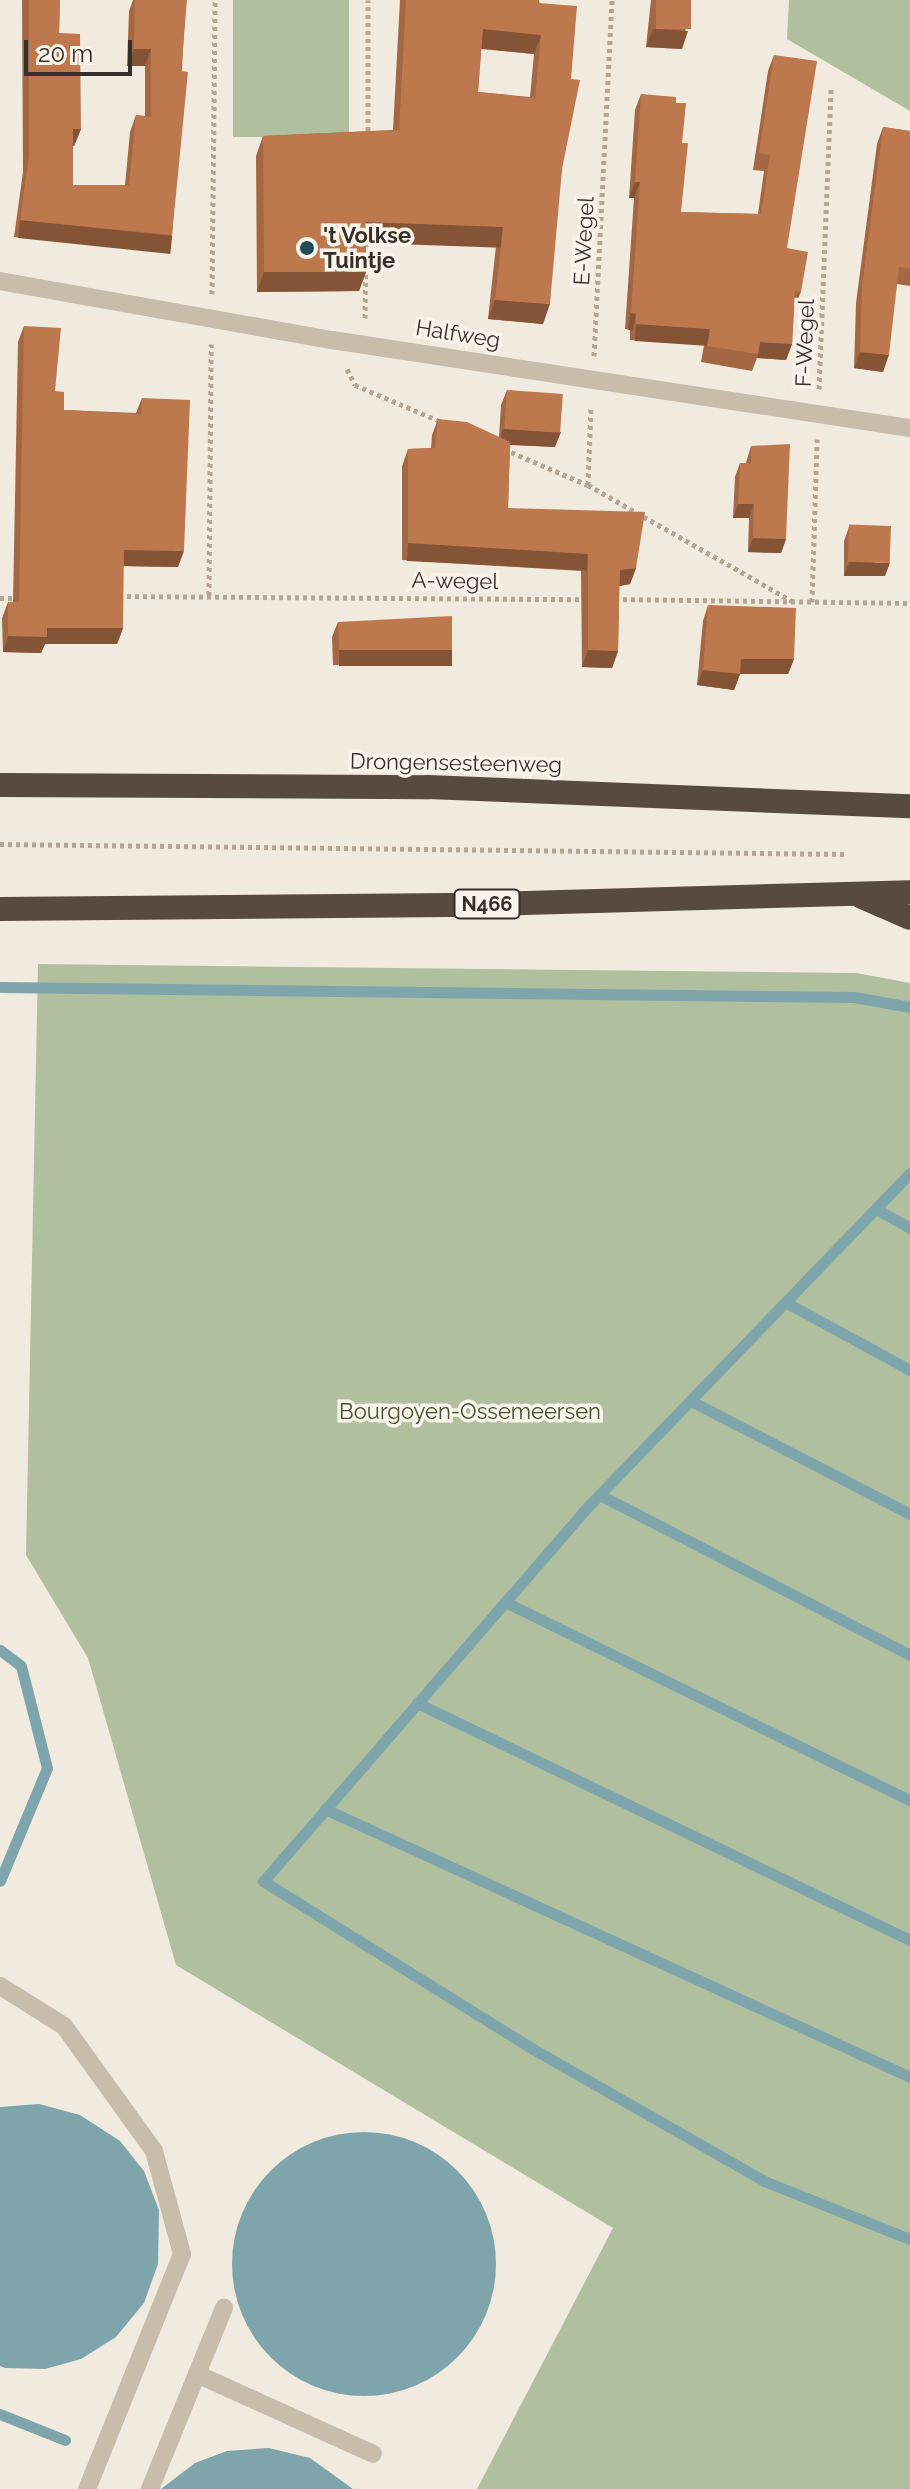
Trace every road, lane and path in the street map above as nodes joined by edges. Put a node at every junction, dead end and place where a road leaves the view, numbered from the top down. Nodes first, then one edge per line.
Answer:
1 (368, 0) edge
2 (612, 0) edge
3 (831, 86) dead end
4 (367, 146) edge
5 (367, 222) edge
6 (0, 281) edge
7 (332, 340) junction
8 (365, 343) junction
9 (593, 380) junction
10 (818, 416) junction
11 (443, 422) edge
12 (910, 428) edge
13 (501, 447) edge
14 (588, 485) junction
15 (105, 596) edge
16 (30, 597) edge
17 (0, 598) edge
18 (588, 599) edge
19 (604, 599) edge
20 (793, 601) junction
21 (812, 602) junction
22 (910, 603) edge
23 (0, 785) edge
24 (910, 787) edge
25 (864, 803) junction
26 (910, 806) edge
27 (0, 844) edge
28 (846, 854) dead end
29 (910, 892) edge
30 (853, 893) junction
31 (0, 909) edge
32 (910, 918) edge
33 (0, 1986) edge
34 (224, 2308) dead end
35 (197, 2374) junction
36 (373, 2454) dead end
37 (87, 2489) edge
38 (150, 2489) edge

1 - 4 path
2 - 9 path, E-Wegel
3 - 10 path, F-Wegel
5 - 8 path
6 - 7 lane, Halfweg
7 - 8 lane, Halfweg
7 - 11 path
8 - 9 lane, Halfweg
9 - 10 lane, Halfweg
9 - 14 path, E-Wegel
10 - 12 lane, Halfweg
10 - 21 path, F-Wegel
13 - 14 path
14 - 20 path
15 - 18 path, A-wegel
16 - 17 path
19 - 20 path
20 - 21 path
21 - 22 path
23 - 25 highway, Drongensesteenweg
24 - 25 highway
25 - 26 highway, Drongensesteenweg
27 - 28 path
29 - 30 highway, N466
30 - 31 highway, N466
30 - 32 highway
33 - 37 lane
34 - 35 lane
35 - 36 lane
35 - 38 lane

